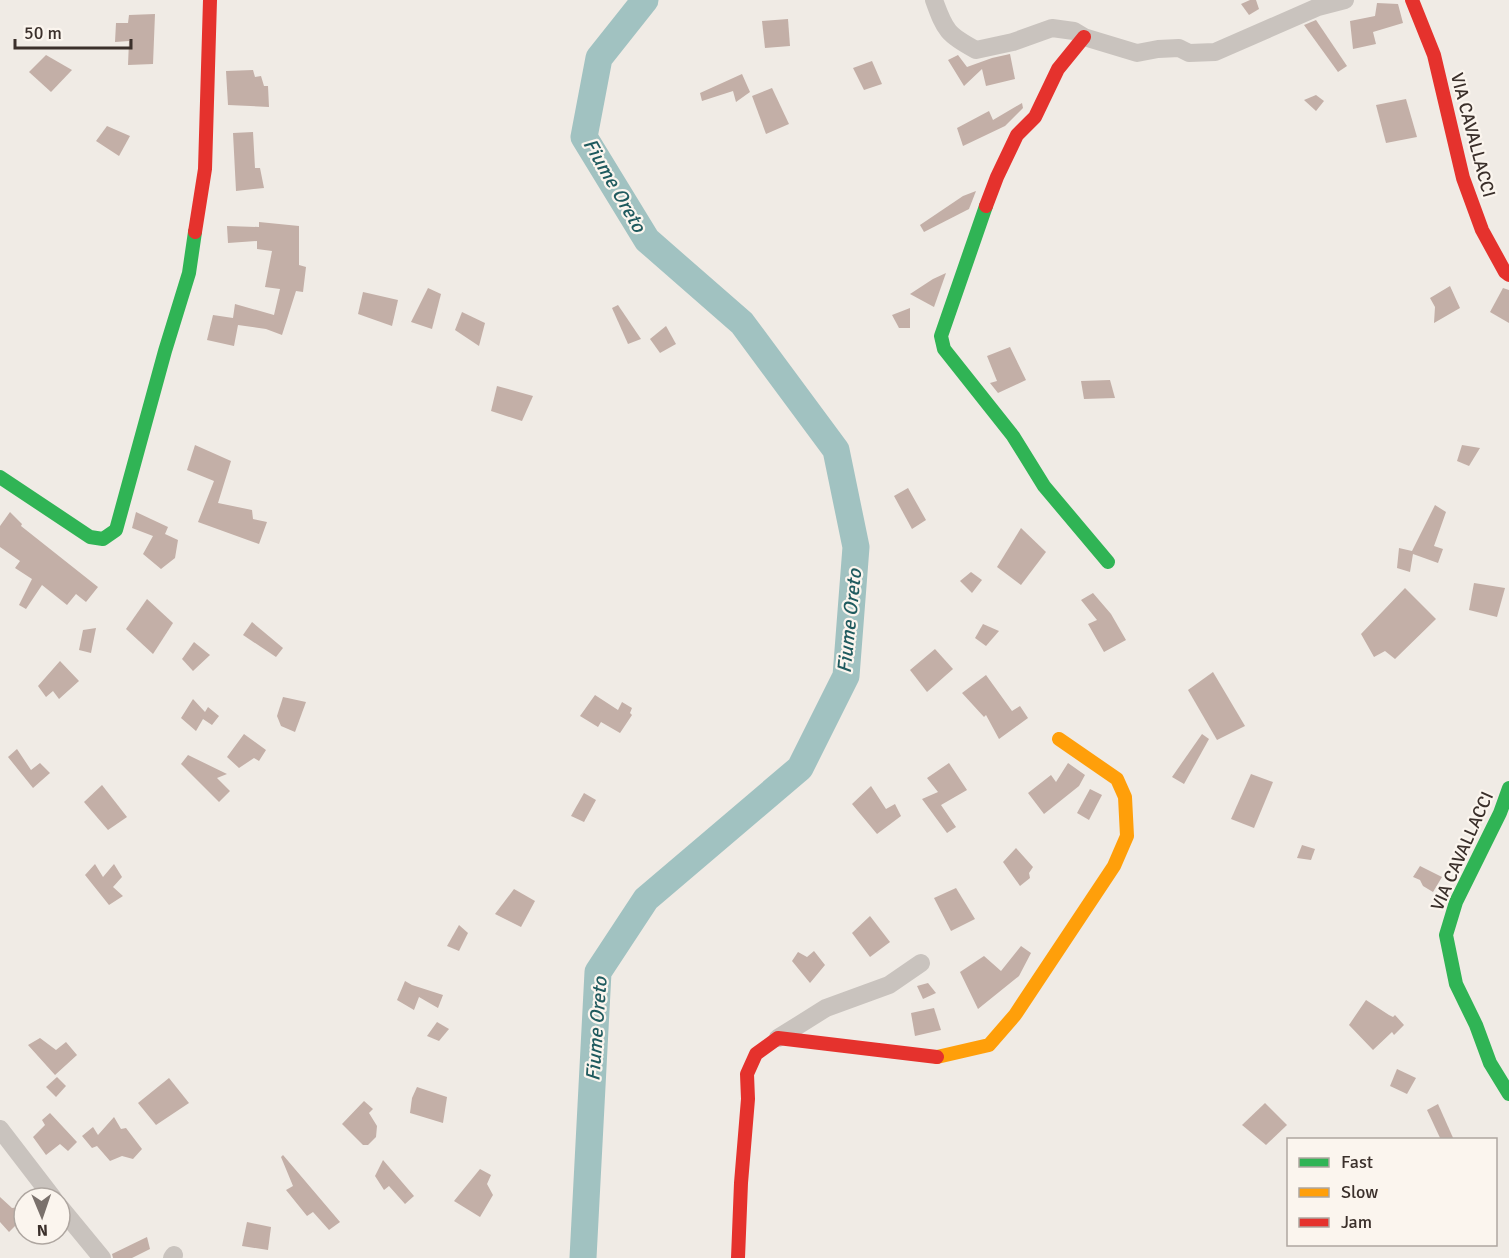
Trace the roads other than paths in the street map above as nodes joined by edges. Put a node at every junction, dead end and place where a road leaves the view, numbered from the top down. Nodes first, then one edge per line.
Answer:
1 (210, 0) edge
2 (934, 0) edge
3 (1346, 0) edge
4 (1412, 0) edge
5 (1084, 37) junction
6 (1509, 275) edge
7 (0, 477) edge
8 (1108, 562) dead end
9 (1059, 739) dead end
10 (1509, 788) edge
11 (921, 963) dead end
12 (778, 1038) junction
13 (1509, 1094) edge
14 (0, 1129) edge
15 (44, 1186) edge
16 (72, 1222) edge
17 (102, 1258) edge
18 (738, 1258) edge

1 - 7 street
2 - 5 street
3 - 5 street
4 - 6 street, VIA CAVALLACCI
5 - 8 street
9 - 12 street
10 - 13 street, VIA CAVALLACCI
11 - 12 street
12 - 18 street
14 - 15 street
16 - 17 street

